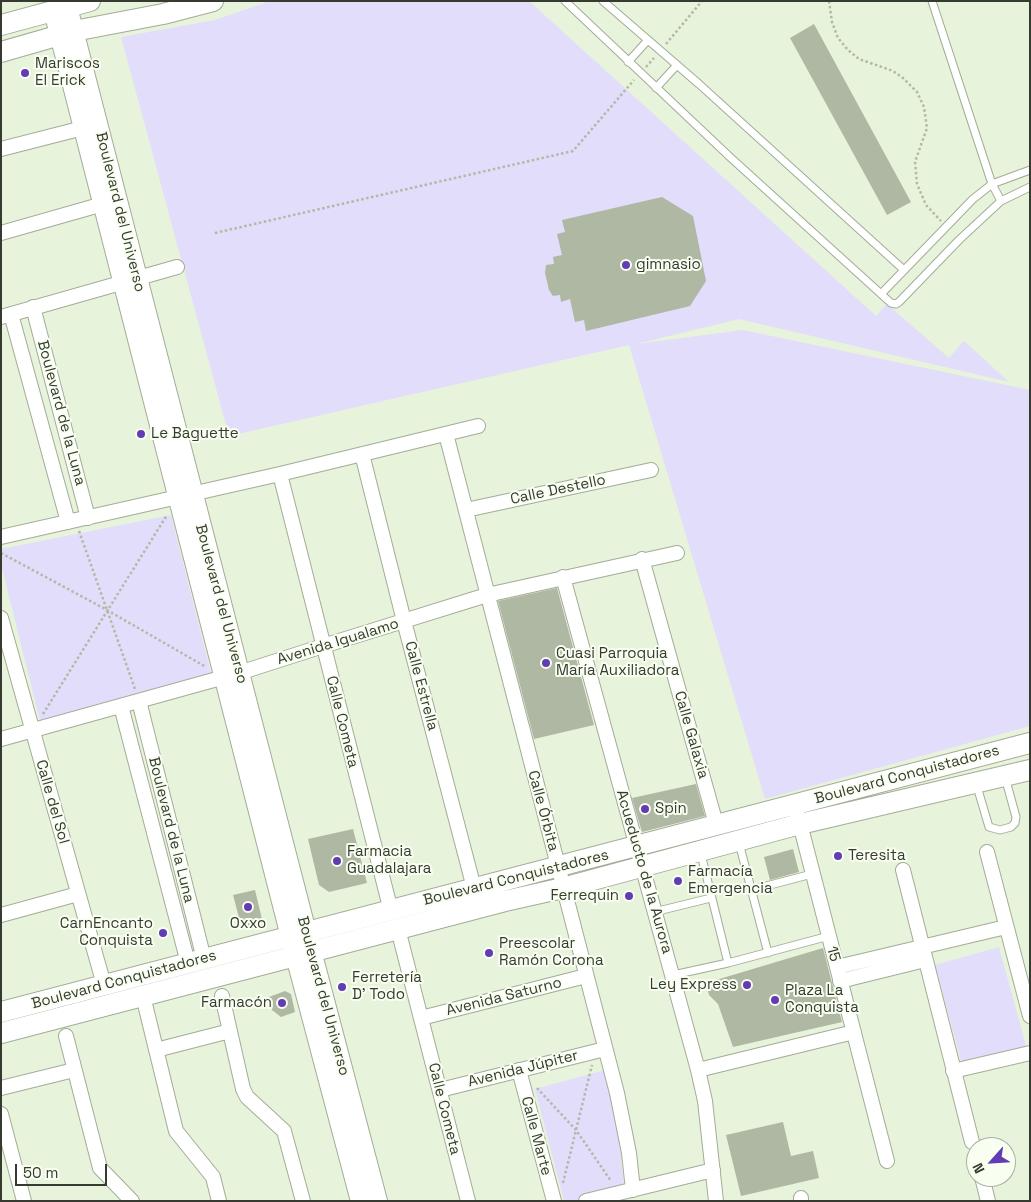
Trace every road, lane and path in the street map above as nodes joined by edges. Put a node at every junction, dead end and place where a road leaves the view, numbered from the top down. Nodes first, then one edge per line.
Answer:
1 (90, 1) edge
2 (213, 1) edge
3 (565, 1) edge
4 (603, 1) edge
5 (702, 1) edge
6 (829, 1) edge
7 (932, 1) edge
8 (60, 9) junction
9 (1, 25) edge
10 (67, 34) junction
11 (648, 40) junction
12 (661, 50) junction
13 (1, 52) edge
14 (628, 62) junction
15 (677, 65) junction
16 (640, 74) junction
17 (656, 88) junction
18 (90, 125) junction
19 (1, 149) edge
20 (1030, 170) edge
21 (992, 184) junction
22 (1030, 187) edge
23 (1001, 201) junction
24 (103, 204) junction
25 (946, 226) junction
26 (1, 233) edge
27 (215, 234) dead end
28 (177, 267) dead end
29 (904, 270) junction
30 (130, 280) junction
31 (881, 294) junction
32 (33, 307) junction
33 (6, 315) edge
34 (478, 426) dead end
35 (446, 434) junction
36 (362, 454) junction
37 (651, 470) dead end
38 (280, 474) junction
39 (186, 496) junction
40 (466, 510) junction
41 (77, 520) junction
42 (1, 537) edge
43 (677, 552) dead end
44 (1, 554) edge
45 (642, 559) junction
46 (563, 577) junction
47 (487, 595) junction
48 (107, 610) junction
49 (1, 618) edge
50 (404, 621) junction
51 (323, 646) junction
52 (232, 675) junction
53 (139, 701) junction
54 (121, 706) junction
55 (32, 730) junction
56 (1, 739) edge
57 (1030, 743) edge
58 (1030, 770) edge
59 (1005, 776) junction
60 (976, 783) junction
61 (794, 804) junction
62 (716, 824) junction
63 (800, 824) junction
64 (739, 840) junction
65 (700, 851) junction
66 (987, 852) dead end
67 (638, 857) junction
68 (180, 865) junction
69 (558, 867) junction
70 (163, 870) junction
71 (903, 870) dead end
72 (812, 874) junction
73 (474, 888) junction
74 (563, 888) junction
75 (751, 890) junction
76 (78, 894) junction
77 (711, 898) junction
78 (390, 911) junction
79 (654, 912) junction
80 (1, 915) edge
81 (1006, 927) junction
82 (398, 929) junction
83 (298, 935) junction
84 (829, 936) junction
85 (768, 953) junction
86 (303, 954) junction
87 (924, 954) junction
88 (196, 961) junction
89 (728, 963) junction
90 (839, 974) junction
91 (673, 975) junction
92 (586, 976) junction
93 (104, 985) junction
94 (143, 996) junction
95 (222, 996) dead end
96 (1, 1012) edge
97 (1030, 1016) edge
98 (421, 1018) junction
99 (230, 1031) junction
100 (854, 1032) junction
101 (1, 1033) edge
102 (66, 1036) dead end
103 (156, 1050) junction
104 (600, 1050) junction
105 (1030, 1053) edge
106 (74, 1070) junction
107 (520, 1070) junction
108 (698, 1070) junction
109 (953, 1071) junction
110 (1, 1088) edge
111 (440, 1090) junction
112 (1, 1114) edge
113 (576, 1130) junction
114 (971, 1137) edge
115 (886, 1161) dead end
116 (713, 1170) junction
117 (563, 1184) dead end
118 (984, 1187) edge
119 (633, 1190) junction
120 (619, 1193) junction
121 (24, 1201) edge
122 (132, 1201) edge
123 (219, 1201) edge
124 (303, 1201) edge
125 (361, 1201) edge
126 (378, 1201) edge
127 (468, 1201) edge
128 (554, 1201) edge
129 (586, 1201) edge
130 (716, 1201) edge
131 (988, 1201) edge

1 - 8 street
2 - 10 street
3 - 14 lane
4 - 11 lane
5 - 12 path
6 - 25 path
7 - 21 lane
8 - 9 street
8 - 10 street, Boulevard del Universo
10 - 13 street
10 - 18 street, Boulevard del Universo
11 - 12 lane
11 - 14 lane
12 - 15 lane
12 - 16 path
14 - 16 lane
15 - 17 lane
15 - 29 lane
16 - 17 lane
16 - 27 path
17 - 31 lane
18 - 19 street
18 - 24 street, Boulevard del Universo
18 - 30 street, Boulevard del Universo
20 - 21 lane
21 - 23 lane
21 - 25 lane
22 - 23 lane
23 - 31 lane
24 - 26 street
24 - 30 street, Boulevard del Universo
25 - 29 lane
28 - 30 street
29 - 31 lane
30 - 32 street
30 - 39 street, Boulevard del Universo
32 - 33 street
32 - 41 street, Boulevard de la Luna
33 - 41 street, Boulevard de la Luna
34 - 35 street
35 - 36 street
35 - 40 street, Calle Órbita
36 - 38 street
36 - 50 street, Calle Estrella
37 - 40 street, Calle Destello
38 - 39 street
38 - 51 street, Calle Cometa
39 - 41 street
39 - 48 path
39 - 52 street, Boulevard del Universo
40 - 47 street, Calle Órbita
41 - 42 street
41 - 48 path
43 - 45 street, Avenida Igualamo
44 - 48 path
45 - 46 street, Avenida Igualamo
45 - 62 street, Calle Galaxia
46 - 47 street, Avenida Igualamo
46 - 67 street, Acueducto de la Aurora
47 - 50 street, Avenida Igualamo
47 - 69 street, Calle Órbita
48 - 52 path
48 - 53 path
48 - 55 path
49 - 55 street, Calle del Sol
50 - 51 street, Avenida Igualamo
50 - 73 street, Calle Estrella
51 - 52 street, Avenida Igualamo
51 - 78 street, Calle Cometa
52 - 53 street, Avenida Igualamo
52 - 83 street, Boulevard del Universo
53 - 54 street, Avenida Igualamo
53 - 68 street, Boulevard de la Luna
54 - 55 street, Avenida Igualamo
54 - 70 street, Boulevard de la Luna
55 - 56 street, Avenida Igualamo
55 - 76 street, Calle del Sol
57 - 61 street, Boulevard Conquistadores
58 - 59 street, Boulevard Conquistadores
59 - 60 street, Boulevard Conquistadores
59 - 60 lane
60 - 63 street, Boulevard Conquistadores
61 - 62 street, Boulevard Conquistadores
61 - 63 street, 15
62 - 67 street, Boulevard Conquistadores
63 - 64 street, Boulevard Conquistadores
63 - 72 street, 15
64 - 65 street, Boulevard Conquistadores
64 - 75 lane
65 - 67 street, Boulevard Conquistadores
65 - 77 lane
66 - 81 street
67 - 69 street, Boulevard Conquistadores
67 - 74 street, Boulevard Conquistadores
67 - 79 street, Acueducto de la Aurora
68 - 70 street
68 - 88 street, Boulevard de la Luna
69 - 73 street, Boulevard Conquistadores
69 - 74 street, Calle Órbita
70 - 88 street, Boulevard de la Luna
71 - 87 street
72 - 75 lane
72 - 84 street, 15
73 - 78 street, Boulevard Conquistadores
74 - 82 street, Boulevard Conquistadores
74 - 92 street, Calle Órbita
75 - 85 lane
76 - 80 street
76 - 93 street, Calle del Sol
77 - 79 lane
77 - 89 lane
78 - 83 street, Boulevard Conquistadores
79 - 91 street, Acueducto de la Aurora
81 - 87 street
81 - 97 street
82 - 86 street, Boulevard Conquistadores
82 - 98 street, Calle Cometa
83 - 86 street, Boulevard del Universo
83 - 88 street, Boulevard Conquistadores
84 - 85 lane
84 - 90 street, 15
85 - 89 lane
86 - 94 street, Boulevard Conquistadores
86 - 125 street, Boulevard del Universo
86 - 126 street, Boulevard del Universo
87 - 90 street
87 - 109 street
88 - 93 street, Boulevard Conquistadores
89 - 91 lane
90 - 100 street, 15
91 - 108 street, Acueducto de la Aurora
92 - 98 street, Avenida Saturno
92 - 104 street, Calle Órbita
93 - 96 street, Boulevard Conquistadores
94 - 101 street, Boulevard Conquistadores
94 - 103 street
95 - 99 street
98 - 111 street, Calle Cometa
99 - 103 street
99 - 124 street
100 - 108 street
100 - 115 street, 15
102 - 106 street
103 - 123 street
104 - 107 street, Avenida Júpiter
104 - 113 path
104 - 119 street, Calle Órbita
105 - 109 street
106 - 110 street
106 - 122 street
107 - 111 street, Avenida Júpiter
107 - 113 path
107 - 128 street, Calle Marte
108 - 116 street, Acueducto de la Aurora
109 - 114 street
111 - 127 street, Calle Cometa
112 - 121 street
113 - 117 path
113 - 120 path
116 - 119 street
116 - 130 street, Acueducto de la Aurora
118 - 131 street
119 - 120 street
120 - 129 street

